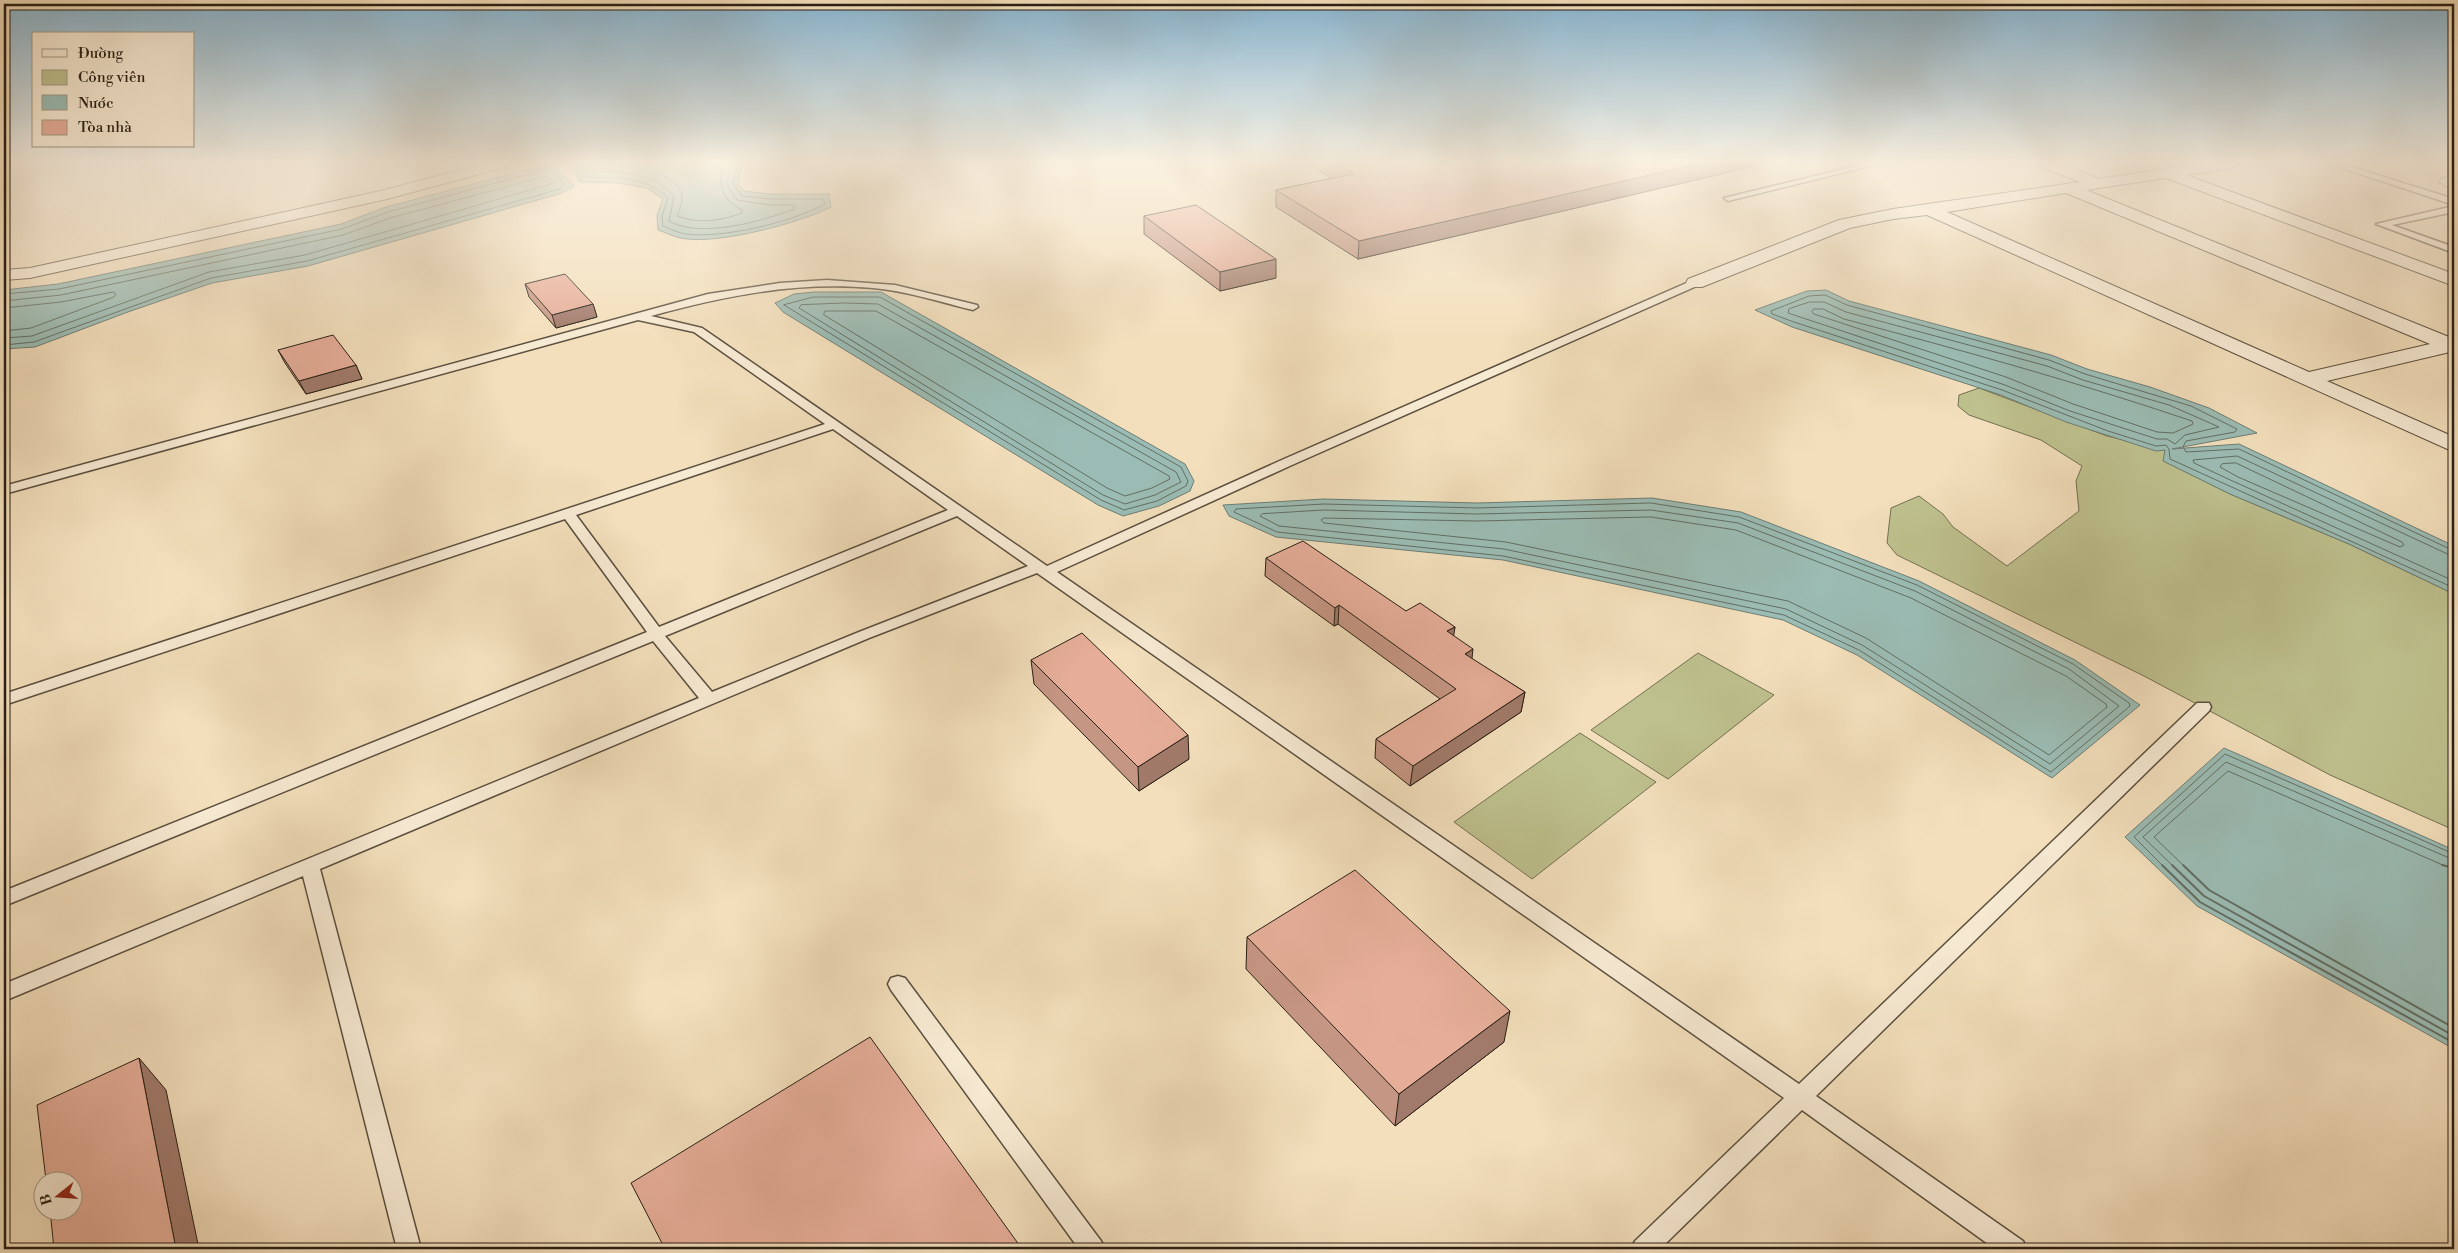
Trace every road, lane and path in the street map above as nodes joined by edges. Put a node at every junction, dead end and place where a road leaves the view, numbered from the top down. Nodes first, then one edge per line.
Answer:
1 (264, 221) edge
2 (1857, 221) edge
3 (1955, 221) edge
4 (2149, 221) edge
5 (2298, 221) edge
6 (2393, 221) edge
7 (2454, 250) edge
8 (4, 275) edge
9 (2454, 280) edge
10 (1695, 283) joint
11 (973, 307) dead end
12 (640, 317) junction
13 (2454, 346) edge
14 (2307, 379) junction
15 (834, 425) junction
16 (2454, 445) edge
17 (4, 490) edge
18 (958, 511) junction
19 (569, 514) junction
20 (1042, 569) junction
21 (656, 634) junction
22 (4, 700) edge
23 (710, 701) junction
24 (2203, 707) dead end
25 (310, 866) junction
26 (4, 899) edge
27 (898, 984) dead end
28 (4, 993) edge
29 (1802, 1098) junction
30 (409, 1249) edge
31 (1093, 1249) edge
32 (1643, 1249) edge
33 (2015, 1249) edge

1 - 8 street
2 - 10 street
3 - 14 street
4 - 13 street
5 - 9 street
6 - 7 lane
10 - 20 lane
11 - 12 lane
12 - 15 lane
12 - 17 lane
13 - 14 street
14 - 16 street
15 - 18 lane
15 - 19 lane
18 - 20 lane
18 - 21 lane
19 - 21 lane
19 - 22 lane
20 - 23 lane
20 - 29 lane
21 - 23 lane
21 - 26 lane
23 - 25 lane
24 - 29 lane
25 - 28 lane
25 - 30 lane
27 - 31 lane
29 - 32 lane
29 - 33 lane

